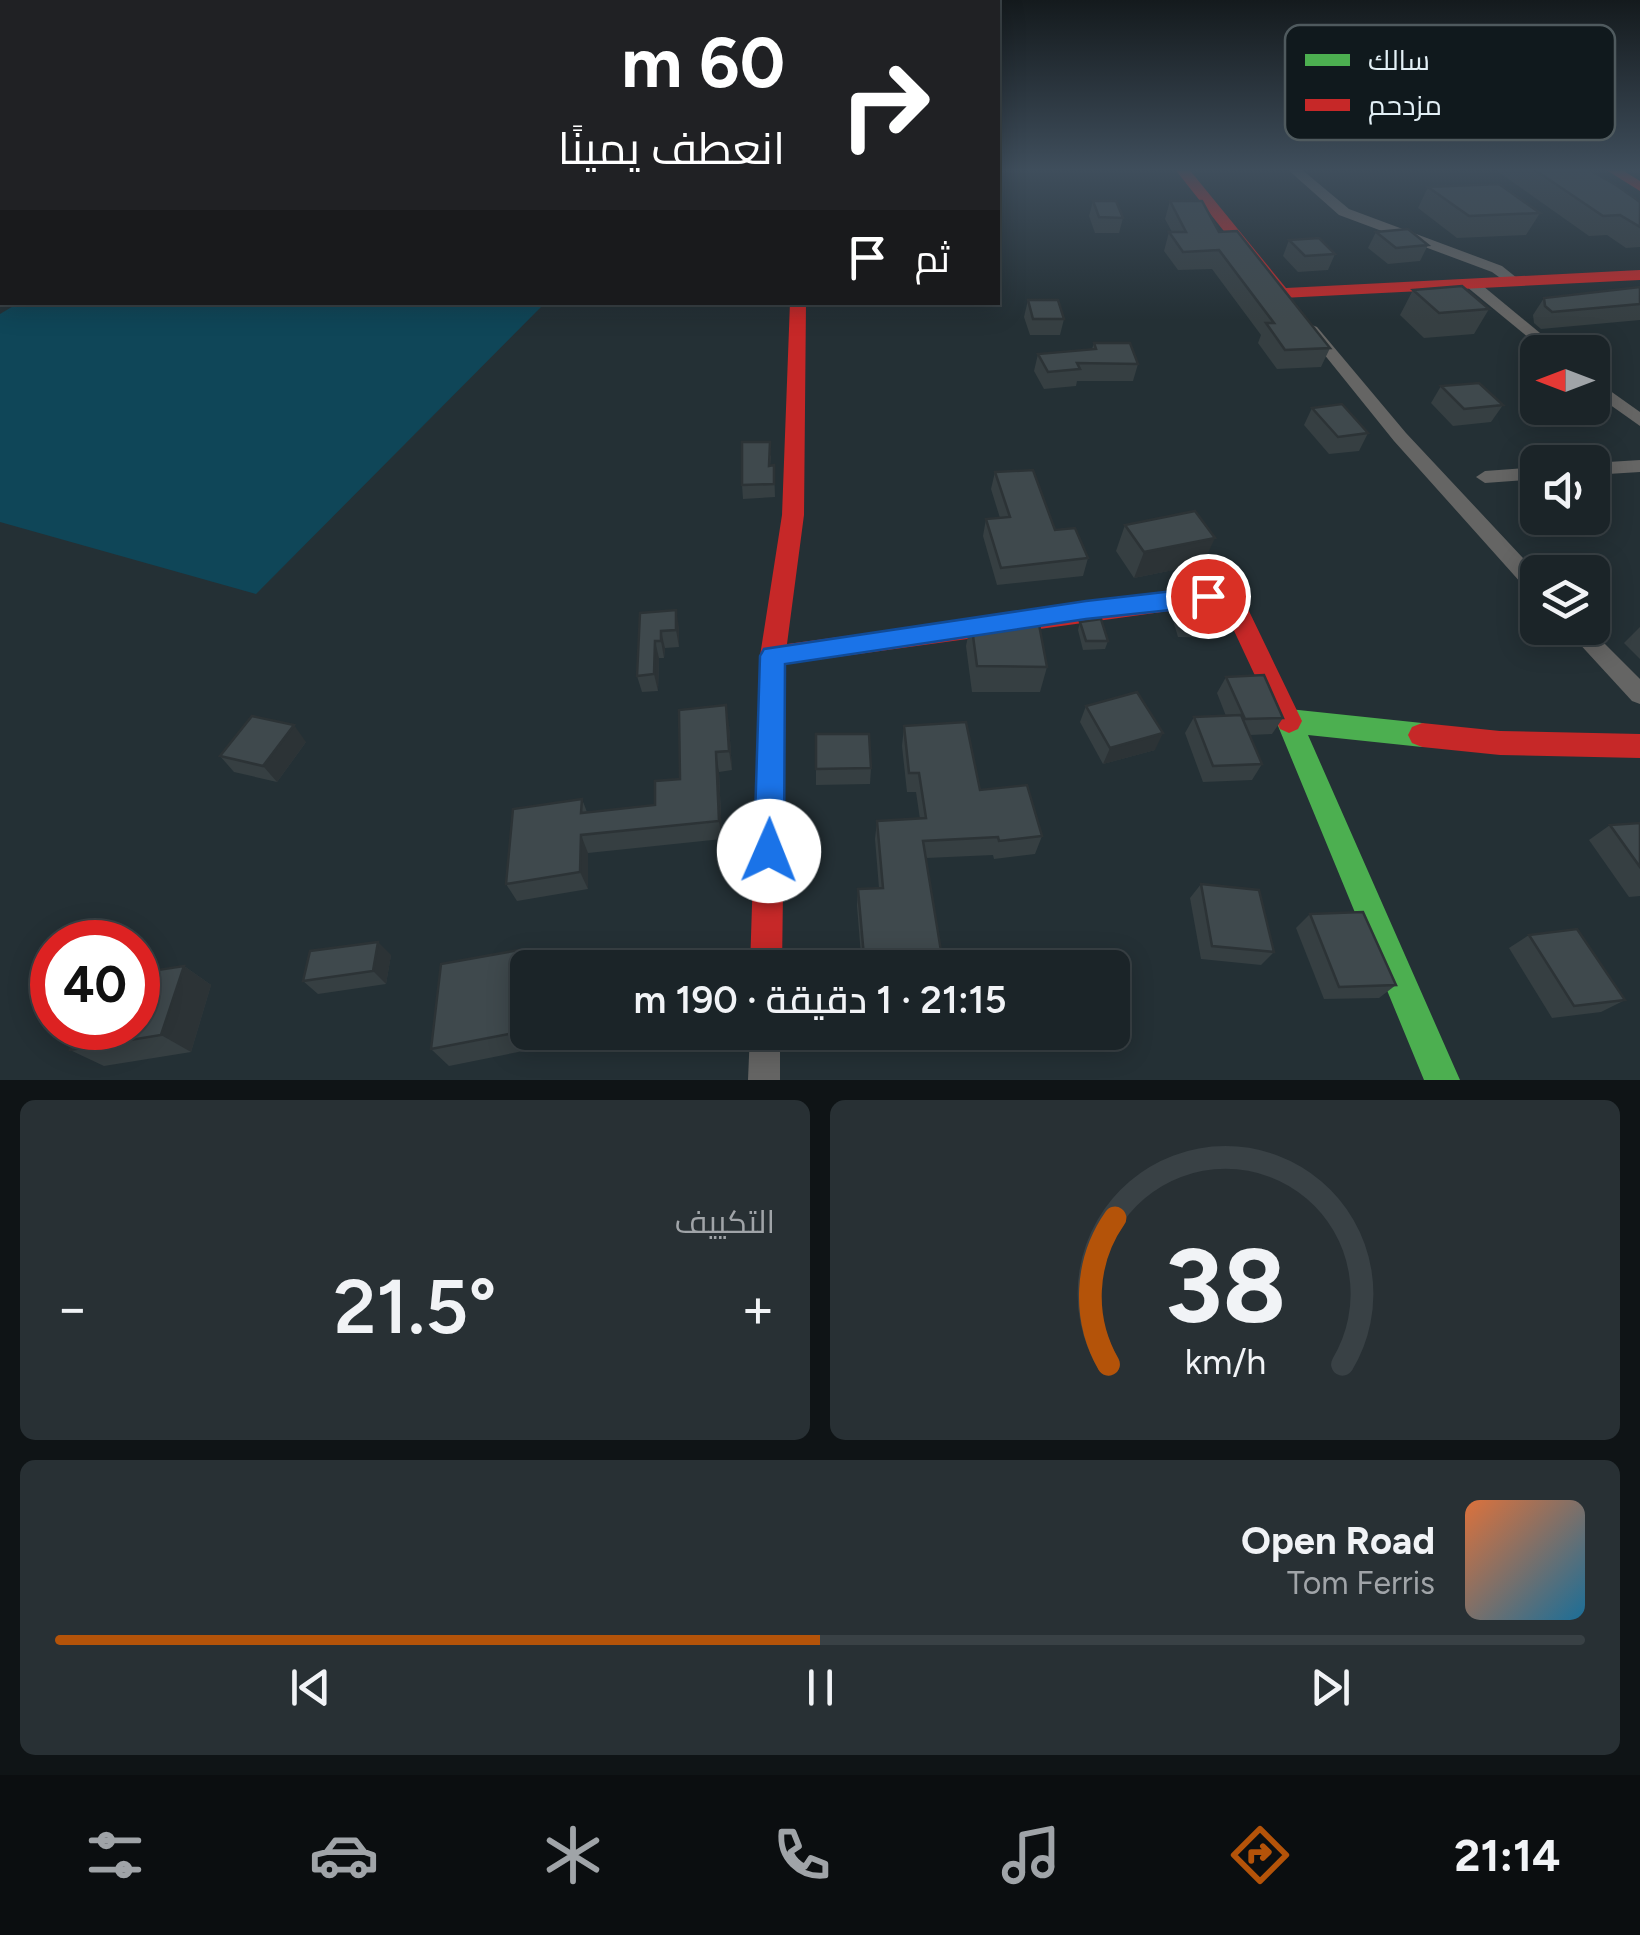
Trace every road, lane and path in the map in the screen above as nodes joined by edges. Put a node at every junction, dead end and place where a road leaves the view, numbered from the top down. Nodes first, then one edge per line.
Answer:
1 (1221, 218) edge
2 (1361, 218) edge
3 (1640, 275) edge
4 (1514, 282) junction
5 (1472, 284) junction
6 (798, 305) edge
7 (1293, 306) junction
8 (1535, 335) edge
9 (1610, 397) edge
10 (1640, 421) edge
11 (1640, 466) edge
12 (1610, 468) edge
13 (1520, 474) edge
14 (1485, 476) dead end
15 (1520, 568) edge
16 (1592, 645) edge
17 (773, 656) junction
18 (1640, 694) edge
19 (1288, 720) junction
20 (1640, 746) edge
21 (766, 950) edge
22 (765, 1050) edge
23 (764, 1080) edge
24 (1442, 1080) edge

1 - 7 main road
2 - 4 street
3 - 4 main road
4 - 5 main road
5 - 7 main road
5 - 8 street
6 - 17 main road
7 - 15 street
9 - 10 street
11 - 12 street
13 - 14 street
16 - 18 street
17 - 19 main road
17 - 21 main road
19 - 20 main road
19 - 24 main road
22 - 23 street

